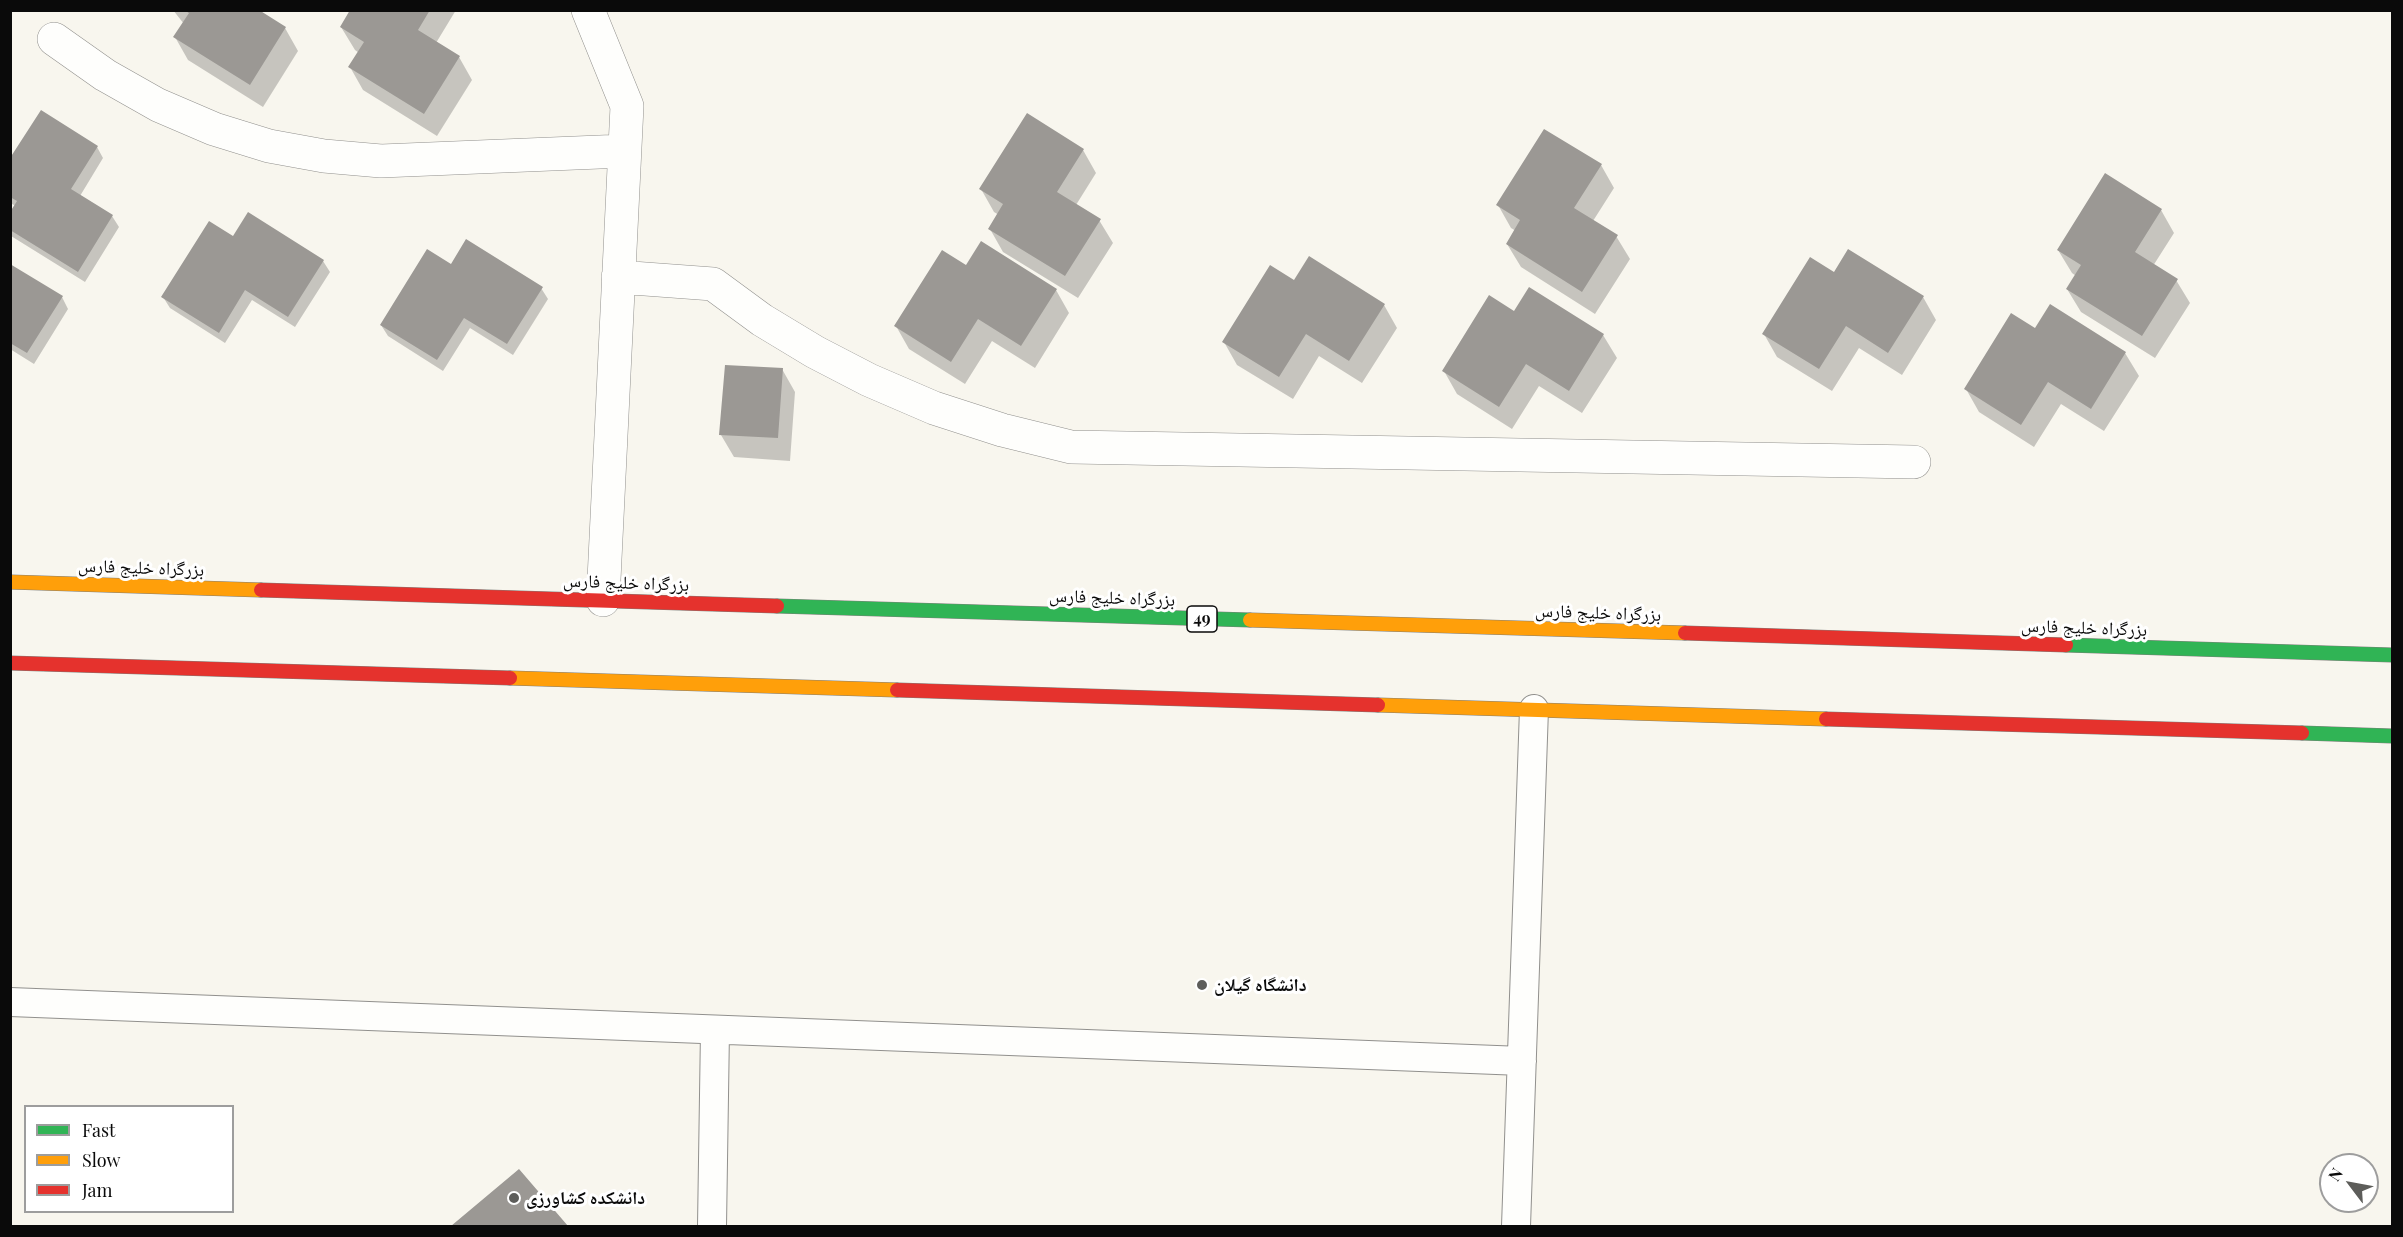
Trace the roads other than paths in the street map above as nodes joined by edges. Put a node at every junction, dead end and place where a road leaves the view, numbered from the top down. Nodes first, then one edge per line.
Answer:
1 (588, 10) edge
2 (54, 39) dead end
3 (624, 151) junction
4 (618, 277) junction
5 (1914, 462) dead end
6 (10, 582) edge
7 (603, 600) junction
8 (2392, 655) edge
9 (10, 663) edge
10 (1534, 709) junction
11 (2392, 735) edge
12 (10, 1002) edge
13 (715, 1029) junction
14 (1522, 1061) junction
15 (712, 1227) edge
16 (1516, 1227) edge

1 - 3 street
2 - 3 street
3 - 4 street
4 - 5 street
4 - 7 street
6 - 7 highway, بزرگراه خلیج فارس / 49
7 - 8 highway, بزرگراه خلیج فارس / 49
9 - 10 highway
10 - 11 highway
10 - 14 lane
12 - 13 lane
13 - 14 lane
13 - 15 lane
14 - 16 lane

